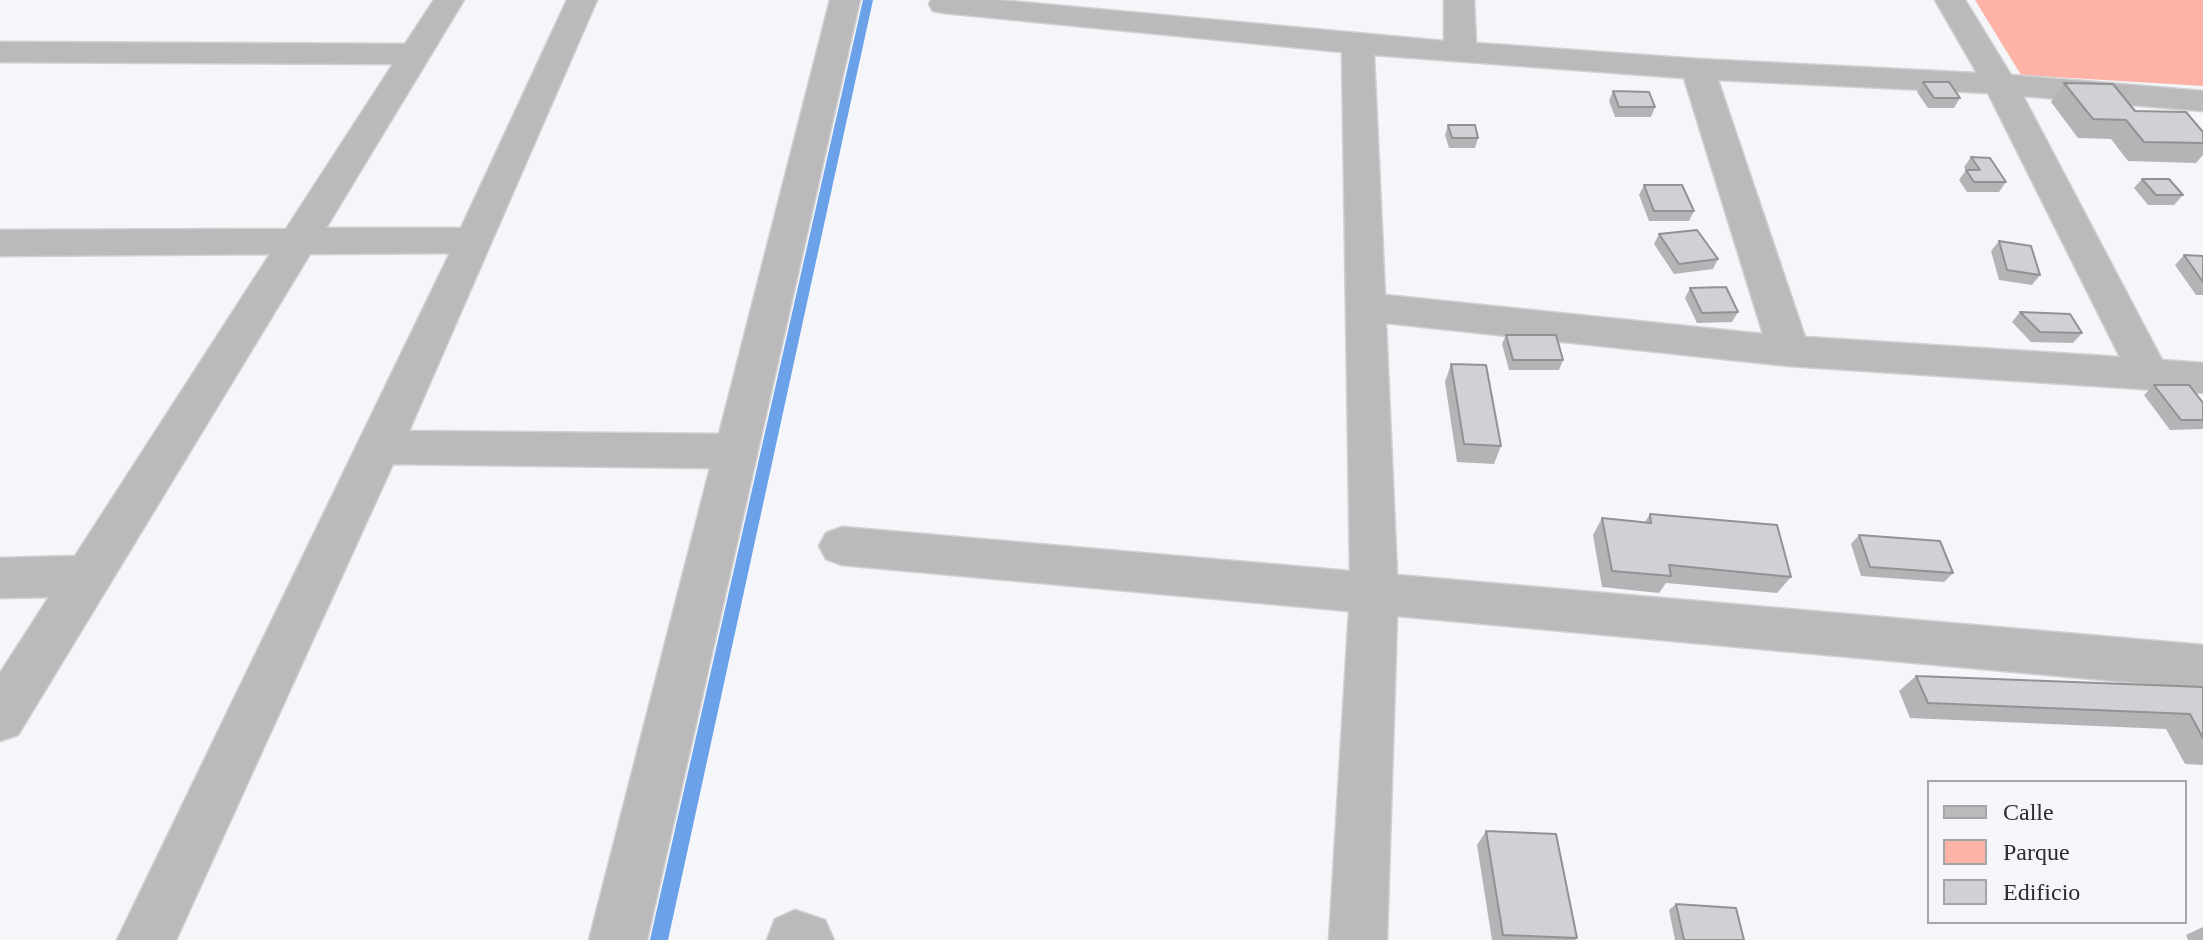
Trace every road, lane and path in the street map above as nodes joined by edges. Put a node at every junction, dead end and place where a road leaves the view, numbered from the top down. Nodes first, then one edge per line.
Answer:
1 (449, 0) edge
2 (582, 0) edge
3 (845, 0) edge
4 (1459, 0) edge
5 (1950, 0) edge
6 (944, 4) dead end
7 (1358, 44) junction
8 (1460, 51) junction
9 (0, 52) edge
10 (414, 54) junction
11 (1698, 69) junction
12 (2000, 84) junction
13 (2203, 101) edge
14 (473, 240) junction
15 (0, 243) edge
16 (293, 243) junction
17 (1364, 307) junction
18 (1789, 351) junction
19 (2149, 374) junction
20 (2203, 378) edge
21 (379, 447) junction
22 (737, 451) junction
23 (842, 546) dead end
24 (87, 576) junction
25 (0, 578) edge
26 (1374, 591) junction
27 (2203, 667) edge
28 (0, 718) edge
29 (795, 939) edge
30 (146, 940) edge
31 (618, 940) edge
32 (805, 940) edge
33 (1358, 940) edge

1 - 10 street
2 - 14 street
3 - 22 street
4 - 8 street
5 - 12 street
6 - 7 street
7 - 8 street
7 - 17 street
8 - 11 street
9 - 10 street
10 - 16 street
11 - 12 street
11 - 18 street
12 - 13 street
12 - 19 street
14 - 16 street
14 - 21 street
15 - 16 street
16 - 24 street
17 - 18 street
17 - 26 street
18 - 19 street
19 - 20 street
21 - 22 street
21 - 30 street
22 - 31 street
23 - 26 street
24 - 25 street
24 - 28 street
26 - 27 street
26 - 33 street
29 - 32 street

